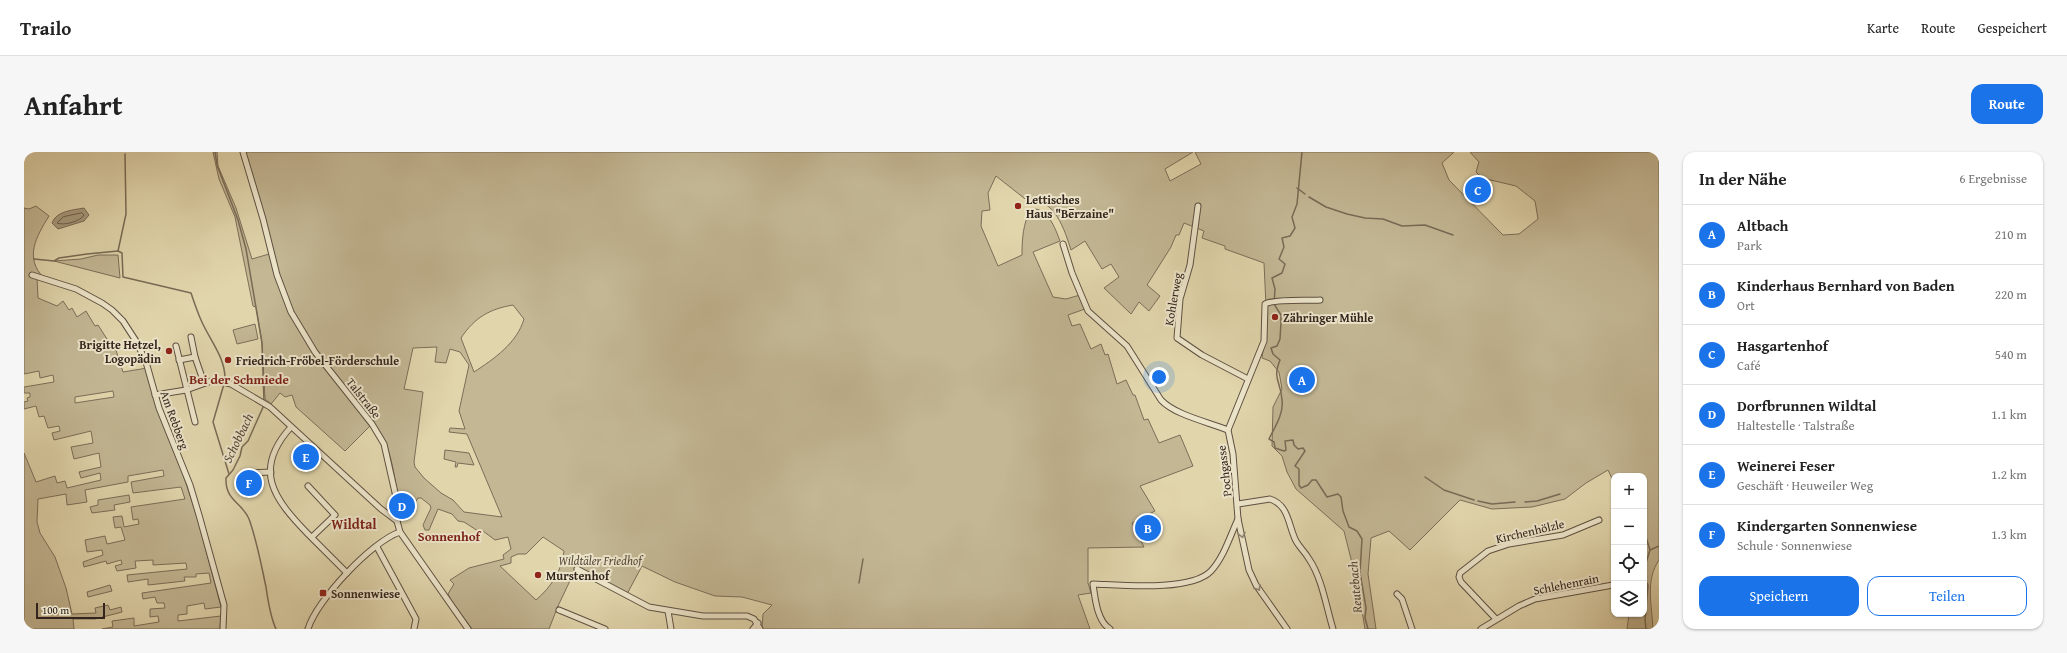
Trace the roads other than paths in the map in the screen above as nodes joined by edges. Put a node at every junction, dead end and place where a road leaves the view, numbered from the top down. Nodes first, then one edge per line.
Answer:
1 (243, 152) edge
2 (1198, 206) dead end
3 (1063, 244) dead end
4 (32, 275) dead end
5 (1320, 300) dead end
6 (191, 337) dead end
7 (176, 346) dead end
8 (195, 356) junction
9 (179, 360) junction
10 (1248, 379) junction
11 (204, 383) junction
12 (186, 390) junction
13 (155, 395) junction
14 (195, 422) dead end
15 (291, 427) junction
16 (1228, 430) junction
17 (271, 472) junction
18 (247, 473) dead end
19 (308, 486) dead end
20 (1238, 504) junction
21 (1238, 519) junction
22 (1599, 520) dead end
23 (397, 521) junction
24 (400, 532) junction
25 (312, 538) junction
26 (377, 547) junction
27 (577, 569) dead end
28 (347, 573) junction
29 (1611, 585) edge
30 (1397, 594) dead end
31 (559, 610) dead end
32 (668, 611) junction
33 (1496, 619) junction
34 (759, 626) edge
35 (1484, 628) edge
36 (223, 629) edge
37 (308, 629) edge
38 (414, 629) edge
39 (468, 629) edge
40 (605, 629) edge
41 (671, 629) edge
42 (753, 629) edge
43 (1110, 629) edge
44 (1287, 629) edge
45 (1333, 629) edge
46 (1412, 629) edge

1 - 23 street, Talstraße
2 - 10 street, Kohlerweg
3 - 16 street
4 - 13 street, Am Rebberg
5 - 10 street, Pochgasse
6 - 8 street
7 - 9 street
8 - 9 street
8 - 11 street
9 - 12 street
10 - 16 street, Pochgasse
11 - 12 street
11 - 15 street
12 - 13 street
12 - 14 street
13 - 36 street, Am Rebberg
15 - 17 street
15 - 23 street
16 - 20 street, Pochgasse
17 - 18 street
17 - 25 street
19 - 25 street
20 - 21 street, Pochgasse
20 - 45 street
21 - 43 street
21 -> 44 street, Pochgasse
22 - 33 street, Kirchenhölzle
23 - 24 street, Talstraße
24 - 26 street
24 - 39 street, Talstraße
25 - 28 street
26 - 28 street
26 - 38 street
27 - 32 street
28 - 37 street
29 - 33 street, Schlehenrain
30 - 46 street
31 - 40 street
32 - 34 street
32 - 41 street
33 - 35 street, Schlehenrain
34 - 42 street

